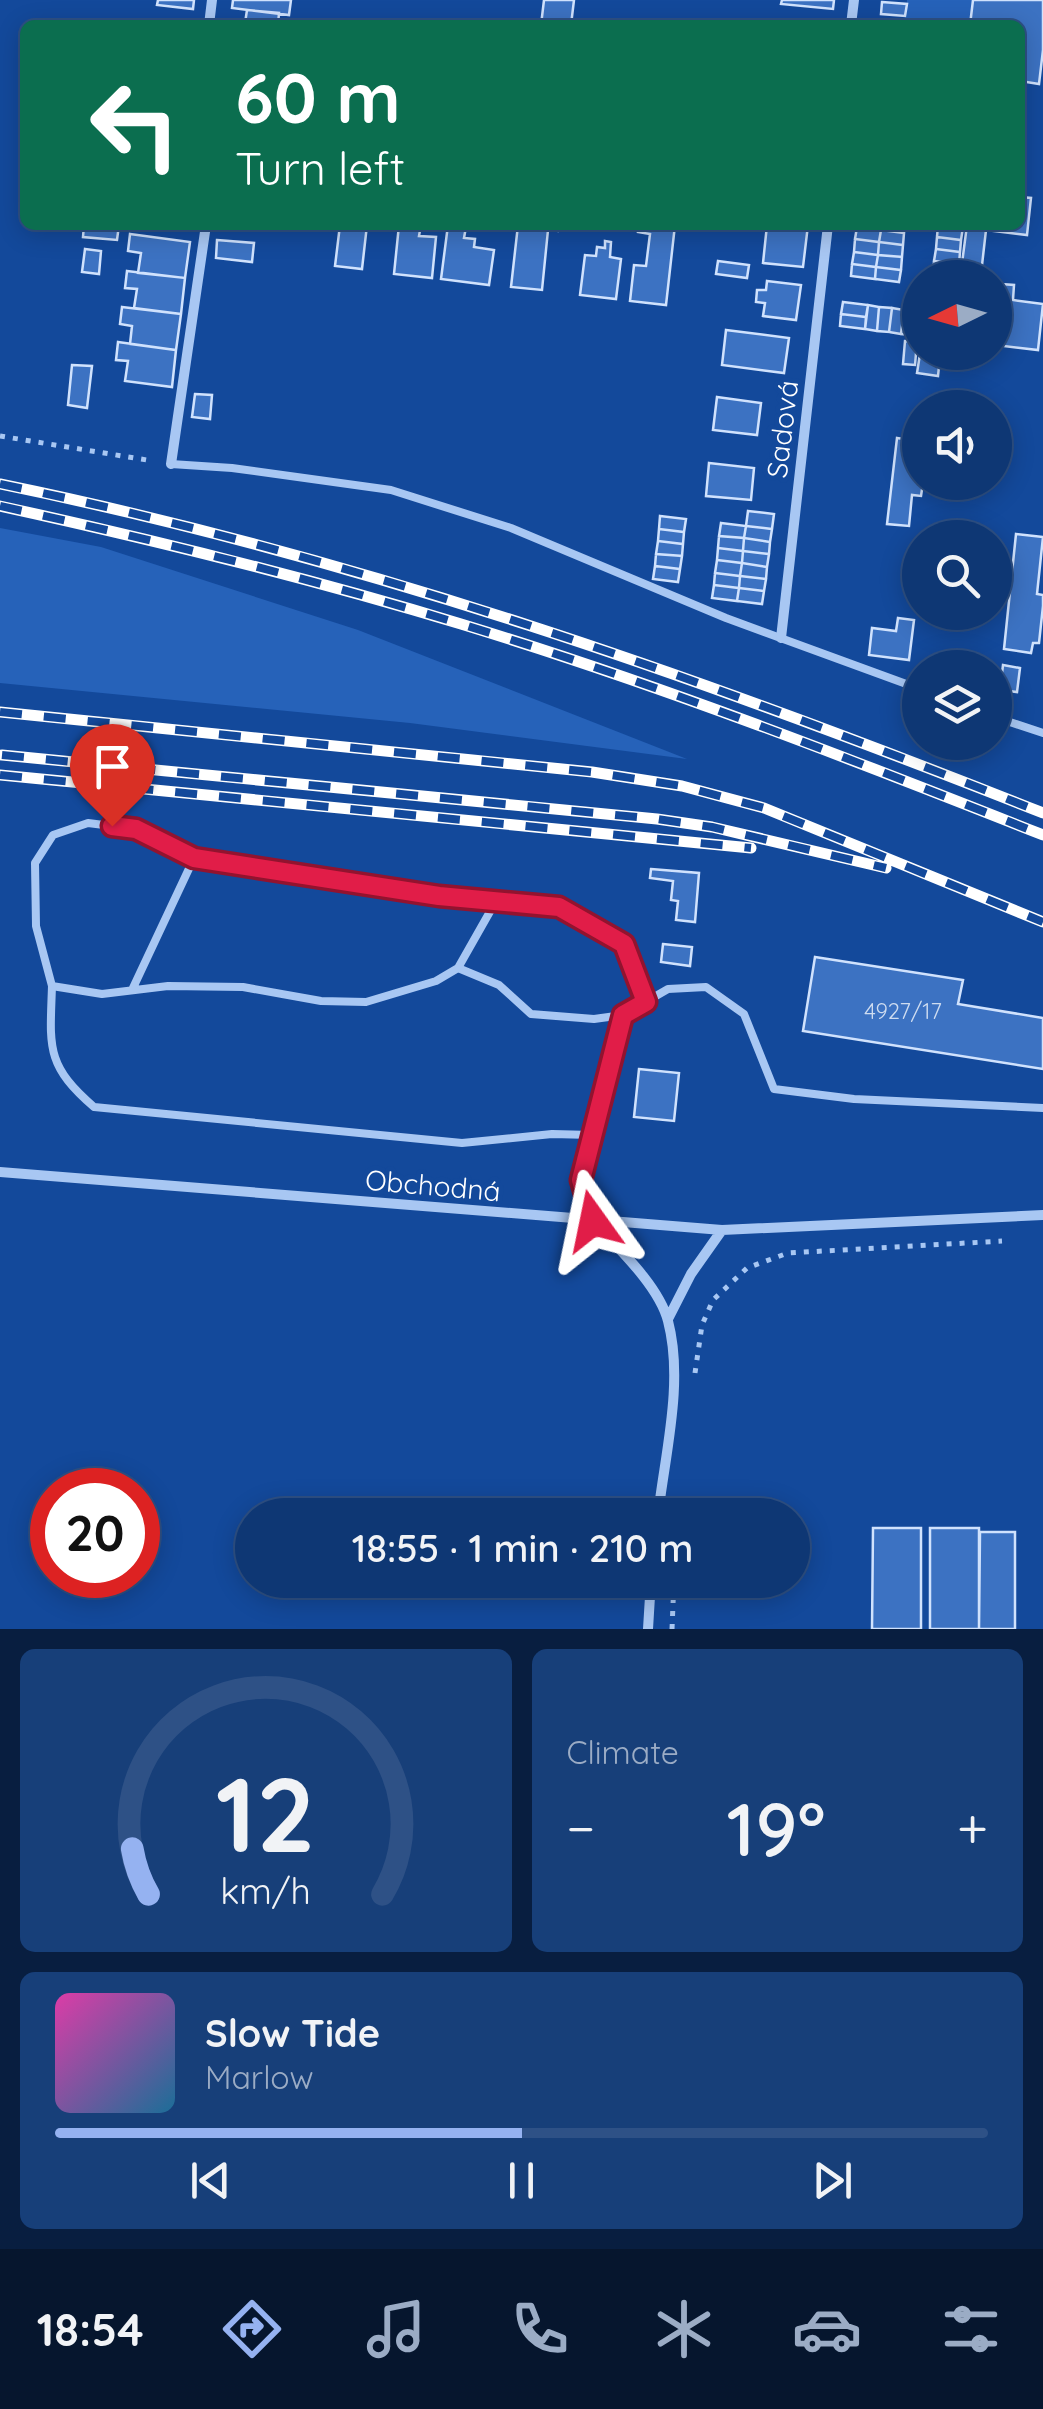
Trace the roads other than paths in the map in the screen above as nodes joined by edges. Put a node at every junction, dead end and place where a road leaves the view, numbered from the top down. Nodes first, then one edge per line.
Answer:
1 (205, 230) edge
2 (827, 230) edge
3 (171, 464) joint
4 (781, 638) junction
5 (902, 682) edge
6 (1012, 723) edge
7 (1043, 733) edge
8 (194, 858) junction
9 (496, 901) junction
10 (458, 968) junction
11 (52, 986) junction
12 (132, 990) junction
13 (646, 1002) junction
14 (623, 1015) junction
15 (1043, 1108) edge
16 (592, 1136) junction
17 (0, 1172) edge
18 (1043, 1215) edge
19 (593, 1221) junction
20 (722, 1230) junction
21 (668, 1319) junction
22 (660, 1498) edge
23 (650, 1598) edge
24 (648, 1629) edge

1 - 3 street
2 - 4 street, Sadová
3 - 4 lane
4 - 5 lane
6 - 7 lane
8 - 9 lane
8 - 11 lane
8 - 12 lane
9 - 10 lane
9 - 13 lane
10 - 12 lane
10 - 14 lane
11 - 12 lane
11 - 16 lane
13 - 14 lane
13 - 15 lane
14 - 16 lane
16 - 19 lane
17 - 19 street, Obchodná
18 - 20 street, Obchodná
19 - 20 street, Obchodná
19 - 21 street
20 - 21 street
21 - 22 street
23 - 24 street

